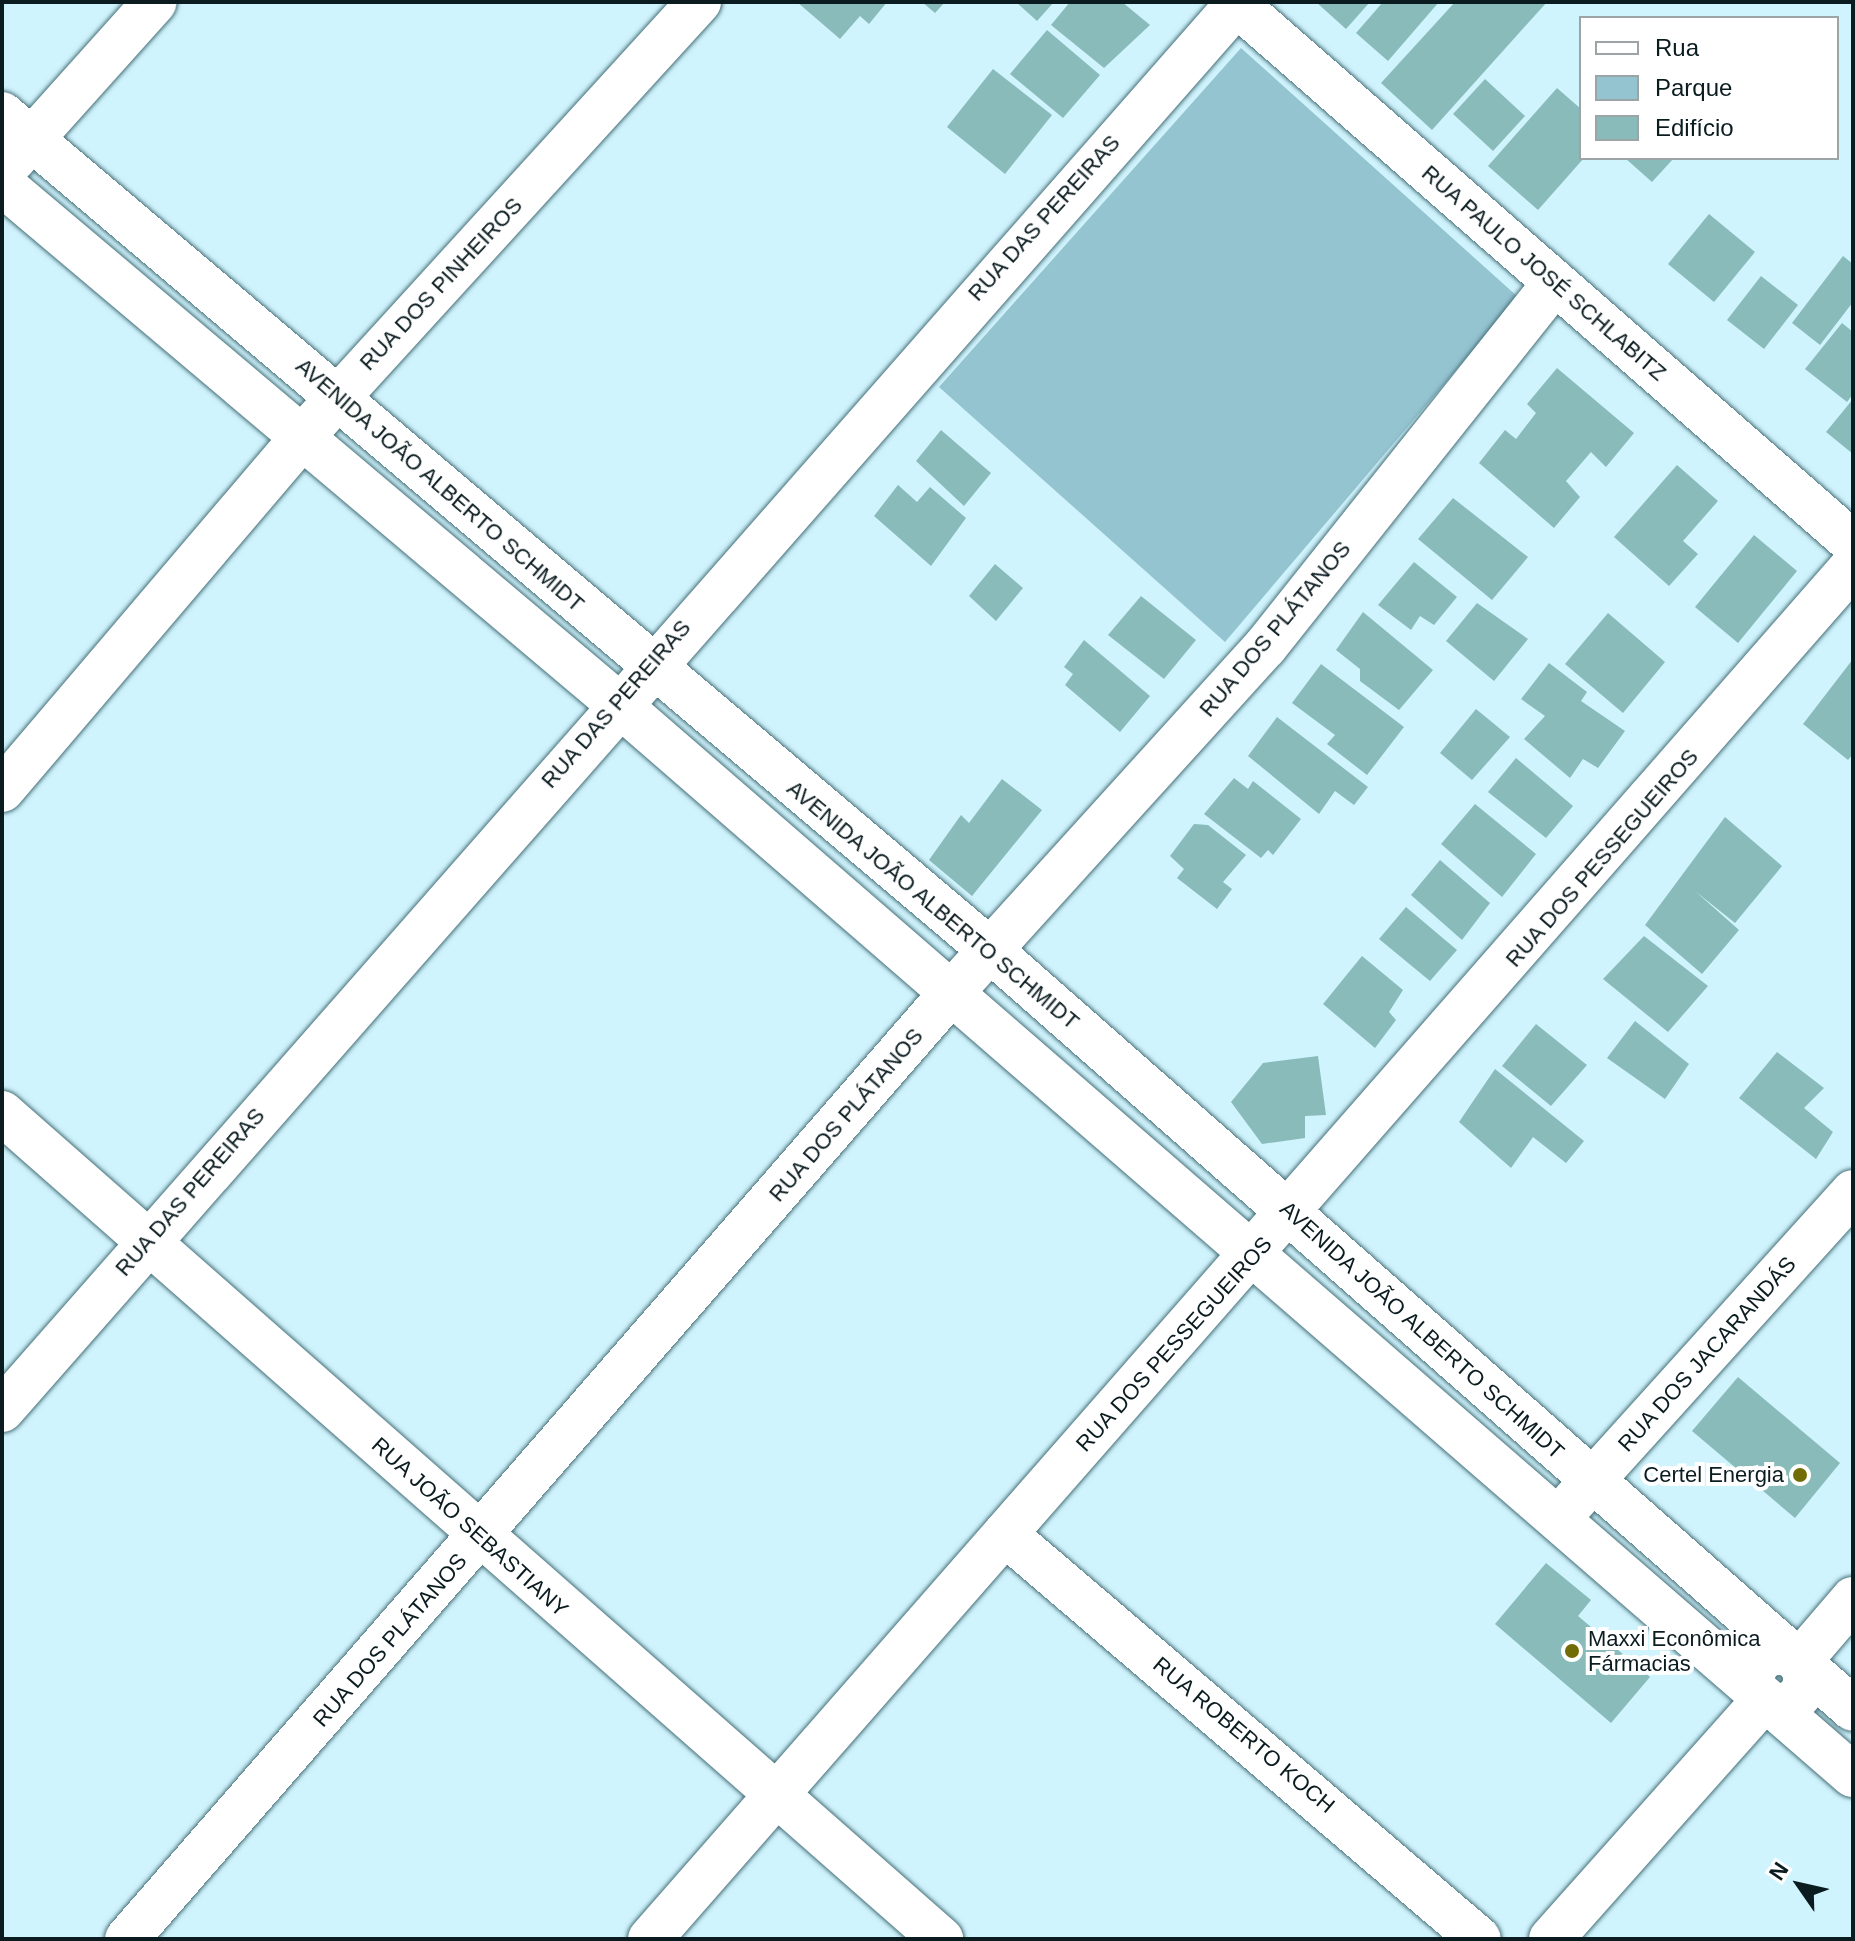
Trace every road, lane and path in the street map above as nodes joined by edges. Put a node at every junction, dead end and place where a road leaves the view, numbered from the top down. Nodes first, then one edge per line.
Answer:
1 (155, 2) edge
2 (699, 2) edge
3 (1236, 3) edge
4 (18, 127) edge
5 (2, 169) edge
6 (2, 184) edge
7 (1555, 283) junction
8 (338, 396) junction
9 (302, 437) junction
10 (1853, 543) edge
11 (1853, 566) edge
12 (648, 666) junction
13 (617, 703) junction
14 (2, 790) edge
15 (990, 950) junction
16 (952, 992) junction
17 (2, 1113) edge
18 (1853, 1192) edge
19 (1290, 1212) junction
20 (150, 1239) junction
21 (1256, 1255) junction
22 (2, 1410) edge
23 (1592, 1481) junction
24 (1560, 1516) junction
25 (1005, 1534) junction
26 (480, 1537) junction
27 (1853, 1599) edge
28 (1799, 1662) junction
29 (1764, 1700) junction
30 (1853, 1709) edge
31 (1853, 1775) edge
32 (774, 1794) junction
33 (127, 1939) edge
34 (650, 1939) edge
35 (941, 1939) edge
36 (1479, 1939) edge
37 (1551, 1939) edge

1 - 4 street
2 - 8 street, RUA DOS PINHEIROS
3 - 7 street, RUA PAULO JOSÉ SCHLABITZ
3 - 12 street, RUA DAS PEREIRAS
4 - 5 street
4 - 8 street, AVENIDA JOÃO ALBERTO SCHMIDT
6 - 9 street
7 - 10 street, RUA PAULO JOSÉ SCHLABITZ
7 - 15 street, RUA DOS PLÁTANOS
8 - 9 street, RUA DOS PINHEIROS
8 - 12 street, AVENIDA JOÃO ALBERTO SCHMIDT
9 - 13 street
9 - 14 street, RUA DOS PINHEIROS
11 - 19 street, RUA DOS PESSEGUEIROS
12 - 13 street, RUA DAS PEREIRAS
12 - 15 street, AVENIDA JOÃO ALBERTO SCHMIDT
13 - 16 street
13 - 20 street, RUA DAS PEREIRAS
15 - 16 street, RUA DOS PLÁTANOS
15 - 19 street, AVENIDA JOÃO ALBERTO SCHMIDT
16 - 21 street
16 - 26 street, RUA DOS PLÁTANOS
17 - 20 street, RUA JOÃO SEBASTIANY
18 - 23 street, RUA DOS JACARANDÁS
19 - 21 street, RUA DOS PESSEGUEIROS
19 - 23 street, AVENIDA JOÃO ALBERTO SCHMIDT
20 - 22 street, RUA DAS PEREIRAS
20 - 26 street, RUA JOÃO SEBASTIANY
21 - 24 street
21 - 25 street, RUA DOS PESSEGUEIROS
23 - 24 street, RUA DOS JACARANDÁS
23 - 28 street, AVENIDA JOÃO ALBERTO SCHMIDT
24 - 29 street
25 - 32 street, RUA DOS PESSEGUEIROS
25 - 36 street, RUA ROBERTO KOCH
26 - 32 street, RUA JOÃO SEBASTIANY
26 - 33 street, RUA DOS PLÁTANOS
27 - 28 street
28 - 29 street
28 - 30 street, AVENIDA JOÃO ALBERTO SCHMIDT
29 - 31 street
29 - 37 street
32 - 34 street, RUA DOS PESSEGUEIROS
32 - 35 street, RUA JOÃO SEBASTIANY

